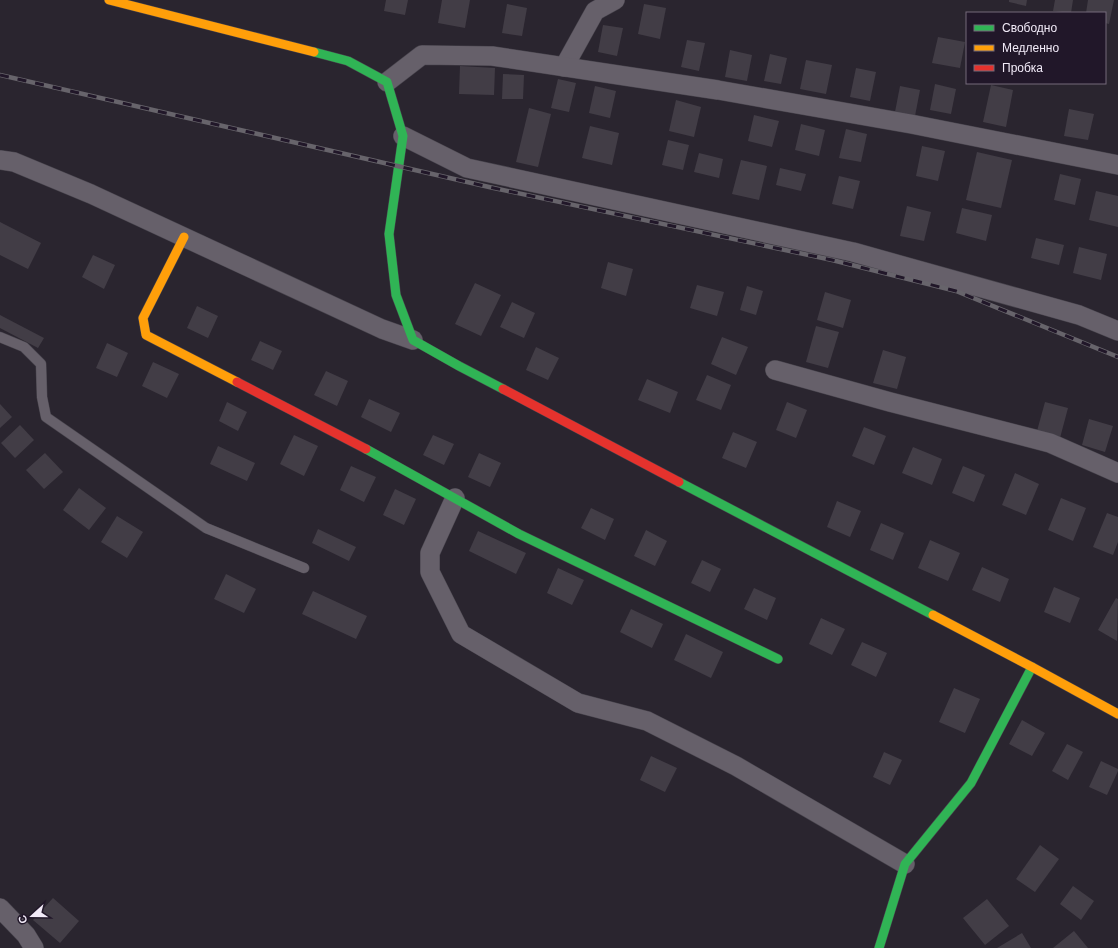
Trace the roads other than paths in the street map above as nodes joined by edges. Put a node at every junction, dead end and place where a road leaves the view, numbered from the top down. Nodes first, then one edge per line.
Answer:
1 (109, 0) edge
2 (615, 0) edge
3 (594, 6) edge
4 (564, 67) junction
5 (388, 82) junction
6 (403, 136) junction
7 (0, 160) edge
8 (1118, 165) edge
9 (184, 237) junction
10 (1118, 331) edge
11 (0, 337) edge
12 (413, 340) junction
13 (775, 370) dead end
14 (1118, 473) edge
15 (455, 498) junction
16 (304, 568) dead end
17 (778, 659) dead end
18 (1032, 667) junction
19 (1118, 714) edge
20 (905, 864) junction
21 (0, 908) edge
22 (34, 948) edge
23 (879, 948) edge

1 - 5 main road
2 - 3 street
3 - 4 street
4 - 5 street
4 - 8 street
5 - 6 main road
6 - 10 street
6 - 12 main road
7 - 9 street
9 - 12 street
9 - 15 main road
11 - 16 lane
12 - 18 main road
13 - 14 street
15 - 17 main road
15 - 20 street
18 - 19 main road
18 - 20 main road
20 - 23 main road
21 - 22 street

